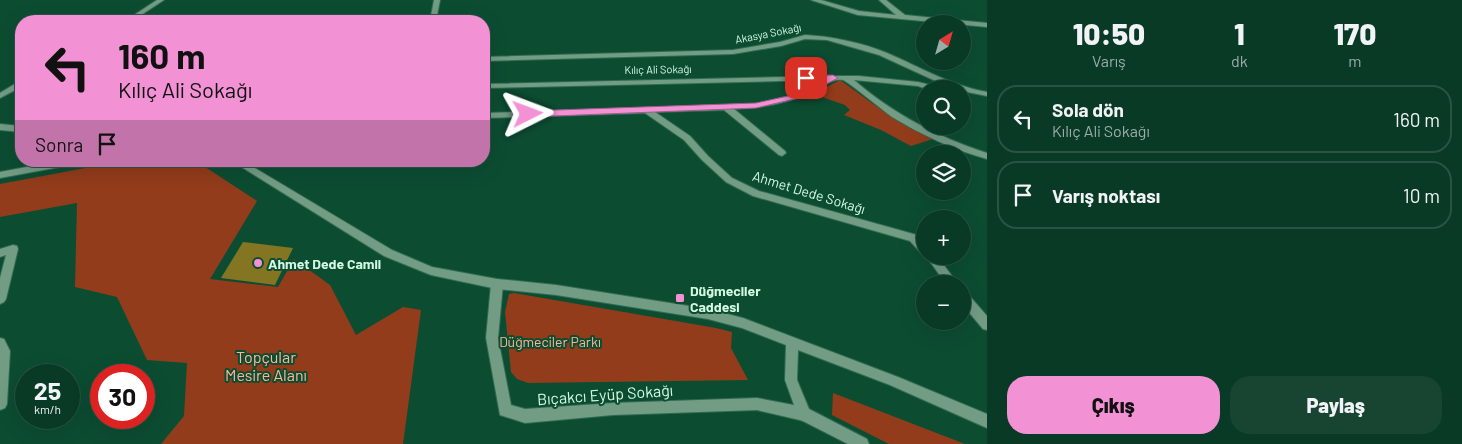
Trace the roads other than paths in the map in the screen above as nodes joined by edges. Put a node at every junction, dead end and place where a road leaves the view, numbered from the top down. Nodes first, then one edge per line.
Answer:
1 (161, 0) edge
2 (437, 0) edge
3 (814, 0) edge
4 (882, 0) edge
5 (138, 15) edge
6 (434, 15) edge
7 (905, 19) junction
8 (987, 25) edge
9 (490, 59) edge
10 (833, 78) junction
11 (847, 78) junction
12 (916, 84) edge
13 (490, 86) edge
14 (15, 88) edge
15 (974, 92) junction
16 (986, 94) edge
17 (0, 96) edge
18 (971, 96) edge
19 (727, 108) junction
20 (646, 110) junction
21 (490, 116) edge
22 (0, 127) edge
23 (15, 128) edge
24 (782, 153) dead end
25 (987, 156) edge
26 (43, 167) edge
27 (246, 167) edge
28 (0, 175) edge
29 (916, 241) edge
30 (0, 253) edge
31 (938, 265) edge
32 (946, 275) edge
33 (497, 284) junction
34 (0, 299) edge
35 (971, 306) edge
36 (987, 325) edge
37 (792, 342) junction
38 (0, 344) edge
39 (0, 404) edge
40 (804, 414) junction
41 (987, 420) edge
42 (862, 444) edge

1 - 5 street
2 - 6 street
3 - 7 street
4 - 7 street
7 - 8 street
9 - 15 street, Akasya Sokağı
10 - 11 street, Kılıç Ali Sokağı
10 - 13 street, Kılıç Ali Sokağı
10 - 19 street
11 - 12 street, Kılıç Ali Sokağı
11 - 25 street
14 - 17 street
15 - 16 street, Akasya Sokağı
15 - 18 street
19 - 20 street
19 - 24 street
20 - 21 street
20 - 29 street, Ahmet Dede Sokağı
22 - 23 street
26 - 28 street
27 - 33 street
30 - 34 street
31 - 32 street
33 - 37 street
33 - 40 street, Bıçakcı Eyüp Sokağı
35 - 36 street
37 - 40 street
37 - 41 street
38 - 39 street
40 - 42 street, Bıçakcı Eyüp Sokağı

